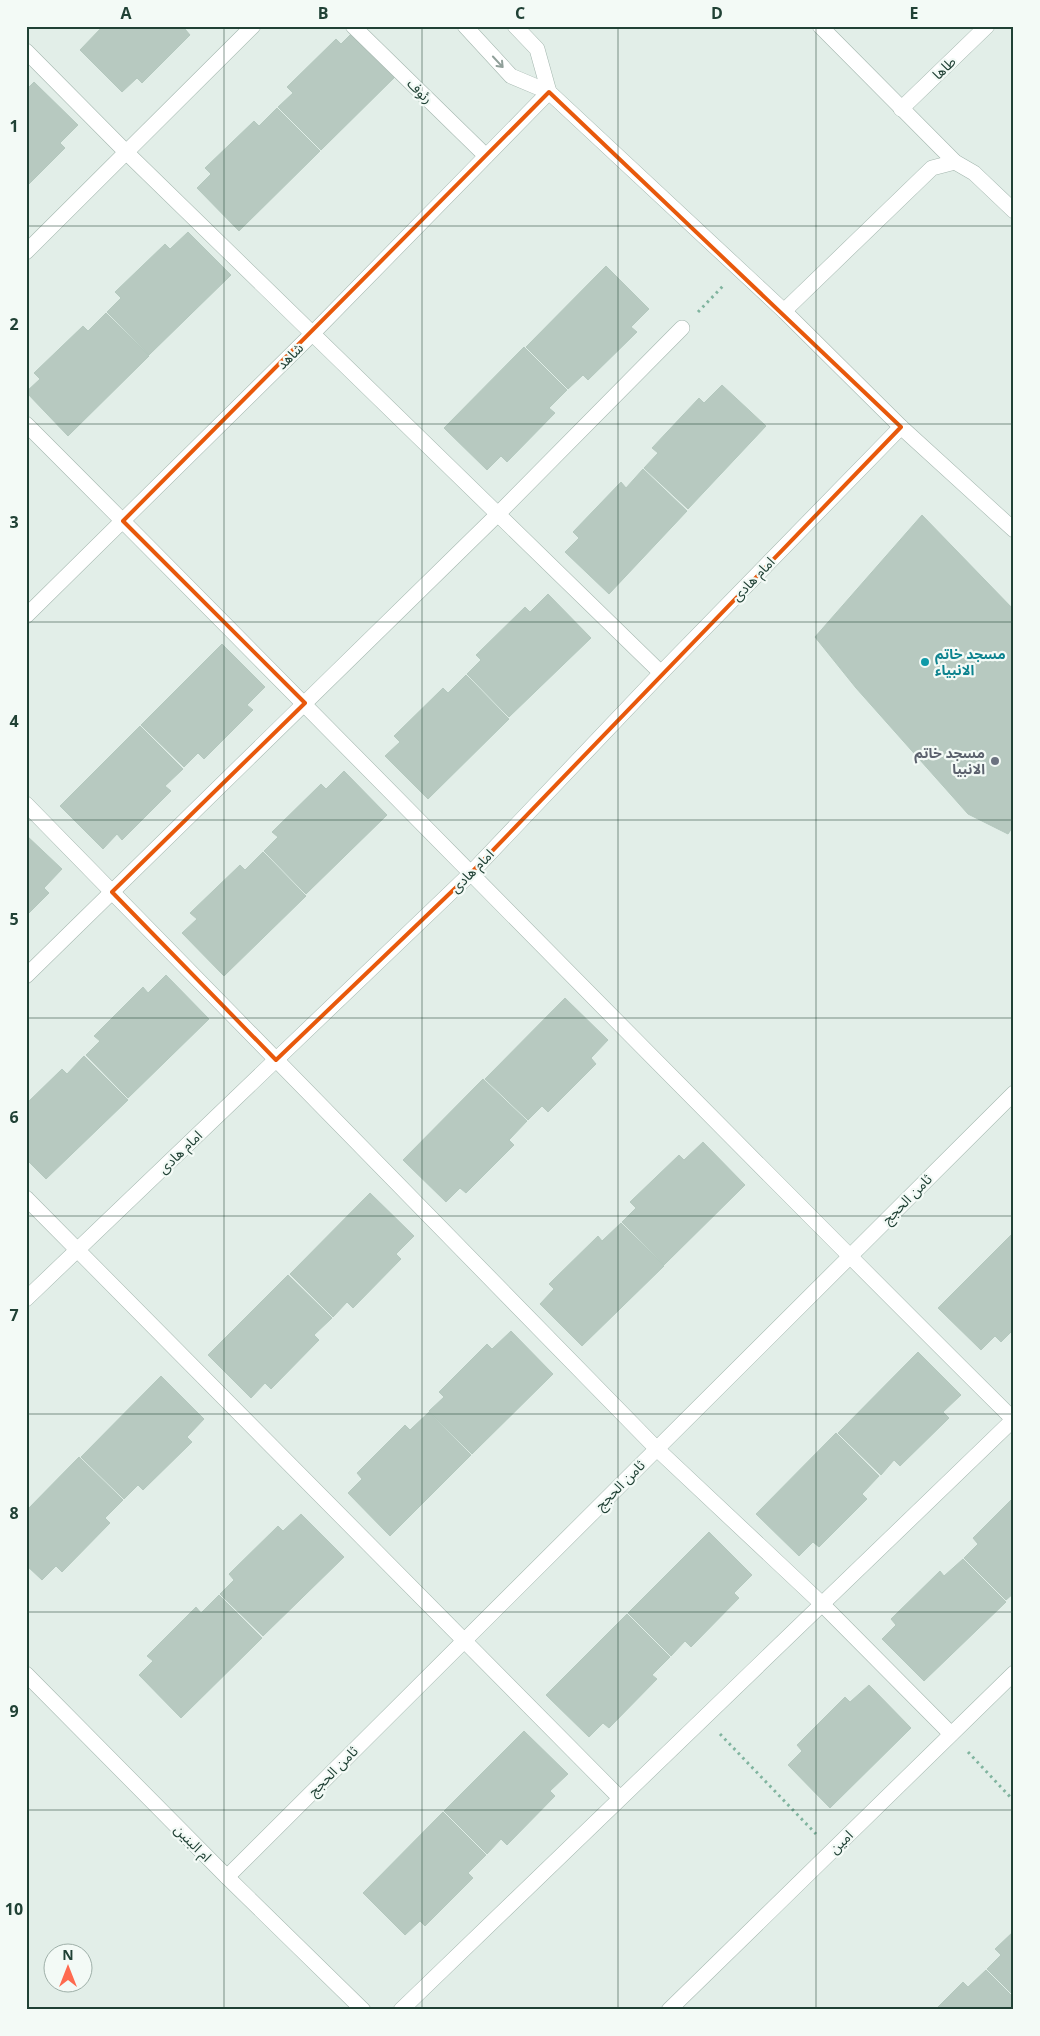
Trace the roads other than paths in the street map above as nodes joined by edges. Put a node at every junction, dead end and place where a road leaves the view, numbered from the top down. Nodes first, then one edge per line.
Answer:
1 (253, 26) edge
2 (353, 26) edge
3 (465, 26) edge
4 (515, 26) edge
5 (820, 26) edge
6 (987, 26) edge
7 (26, 51) edge
8 (549, 92) junction
9 (901, 109) junction
10 (127, 153) junction
11 (486, 156) junction
12 (955, 162) junction
13 (1014, 212) edge
14 (26, 252) edge
15 (784, 311) junction
16 (682, 328) road end
17 (313, 333) junction
18 (26, 424) edge
19 (901, 427) junction
20 (498, 514) junction
21 (123, 521) junction
22 (1014, 530) edge
23 (26, 616) edge
24 (661, 673) junction
25 (305, 703) junction
26 (26, 804) edge
27 (470, 874) junction
28 (112, 892) junction
29 (26, 976) edge
30 (276, 1060) junction
31 (1014, 1094) edge
32 (26, 1198) edge
33 (77, 1251) junction
34 (849, 1257) junction
35 (26, 1299) edge
36 (1014, 1420) edge
37 (657, 1449) junction
38 (822, 1604) junction
39 (464, 1640) junction
40 (1014, 1673) edge
41 (26, 1674) edge
42 (951, 1734) junction
43 (620, 1798) junction
44 (227, 1877) junction
45 (363, 2010) edge
46 (401, 2010) edge
47 (669, 2010) edge

1 - 10 street
2 - 11 street, رئوف
3 -> 8 street
4 - 8 street
5 - 9 street
6 - 9 street, طاها
7 - 10 street
8 - 11 street, شاهد
8 - 15 street
9 - 12 street
10 - 14 street
10 - 17 street
11 - 17 street, شاهد
12 - 13 street
12 - 15 street
15 - 19 street
16 - 20 street
17 - 20 street
17 - 21 street, شاهد
18 - 21 street
19 - 22 street
19 - 24 street, امام هادی
20 - 24 street
20 - 25 street
21 - 23 street, شاهد
21 - 25 street
24 - 27 street, امام هادی
25 - 27 street
25 - 28 street
26 - 28 street
27 - 30 street, امام هادی
27 - 34 street
28 - 29 street
28 - 30 street
30 - 33 street, امام هادی
30 - 37 street
31 - 34 street, ثامن الحجج
32 - 33 street
33 - 35 street, امام هادی
33 - 39 street
34 - 36 street
34 - 37 street, ثامن الحجج
36 - 38 street
37 - 38 street
37 - 39 street, ثامن الحجج
38 - 42 street
38 - 43 street
39 - 43 street
39 - 44 street, ثامن الحجج
40 - 42 street, امین
41 - 44 street, ام البنین
42 - 47 street, امین
43 - 46 street
44 - 45 street, ام البنین

